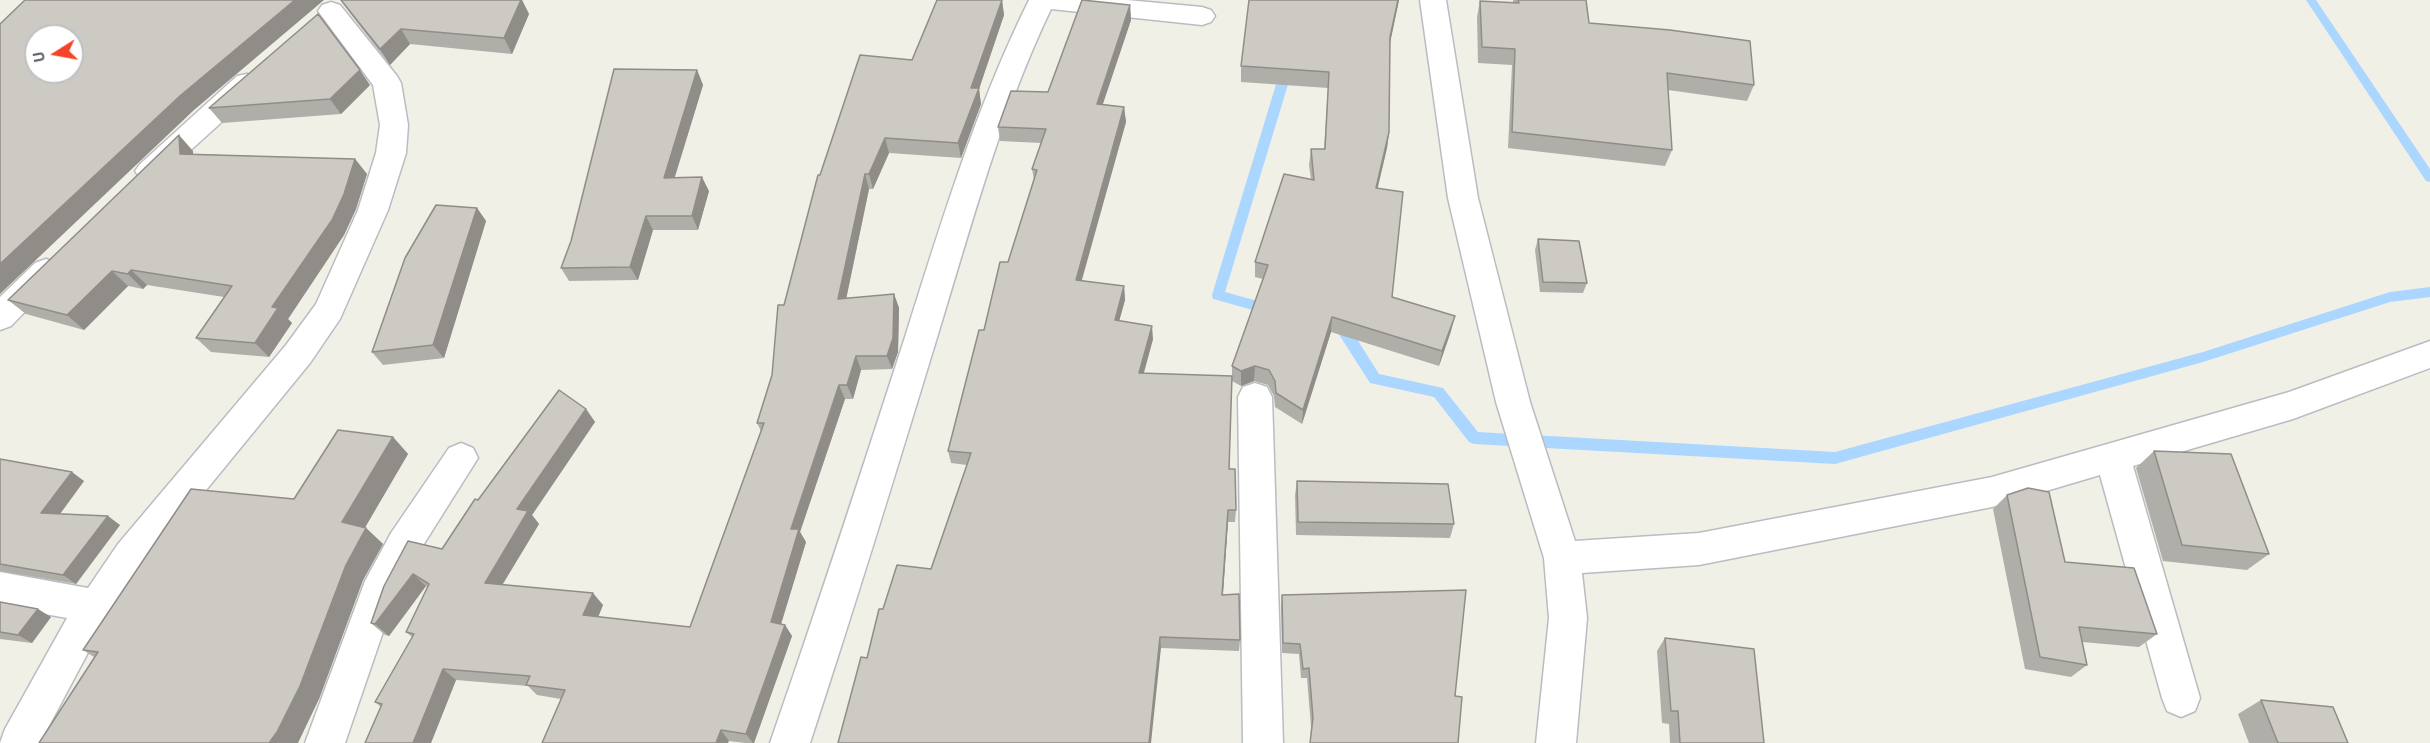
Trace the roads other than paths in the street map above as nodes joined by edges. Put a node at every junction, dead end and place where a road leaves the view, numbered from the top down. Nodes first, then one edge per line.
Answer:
1 (1042, 0) edge
2 (1433, 0) edge
3 (329, 13) edge
4 (1202, 16) dead end
5 (268, 65) edge
6 (130, 190) edge
7 (65, 252) edge
8 (0, 316) edge
9 (2430, 354) edge
10 (1255, 397) dead end
11 (461, 458) dead end
12 (2113, 458) junction
13 (1562, 558) junction
14 (0, 589) edge
15 (95, 606) junction
16 (2181, 698) dead end
17 (19, 743) edge
18 (326, 743) edge
19 (790, 743) edge
20 (1263, 743) edge
21 (1556, 743) edge

1 - 4 street
1 - 19 street
2 - 13 street
3 - 15 street
5 - 6 street
7 - 8 street
9 - 12 street
10 - 20 street
11 - 18 street
12 - 13 street
12 - 16 street
13 - 21 street
14 - 15 street
15 - 17 street

